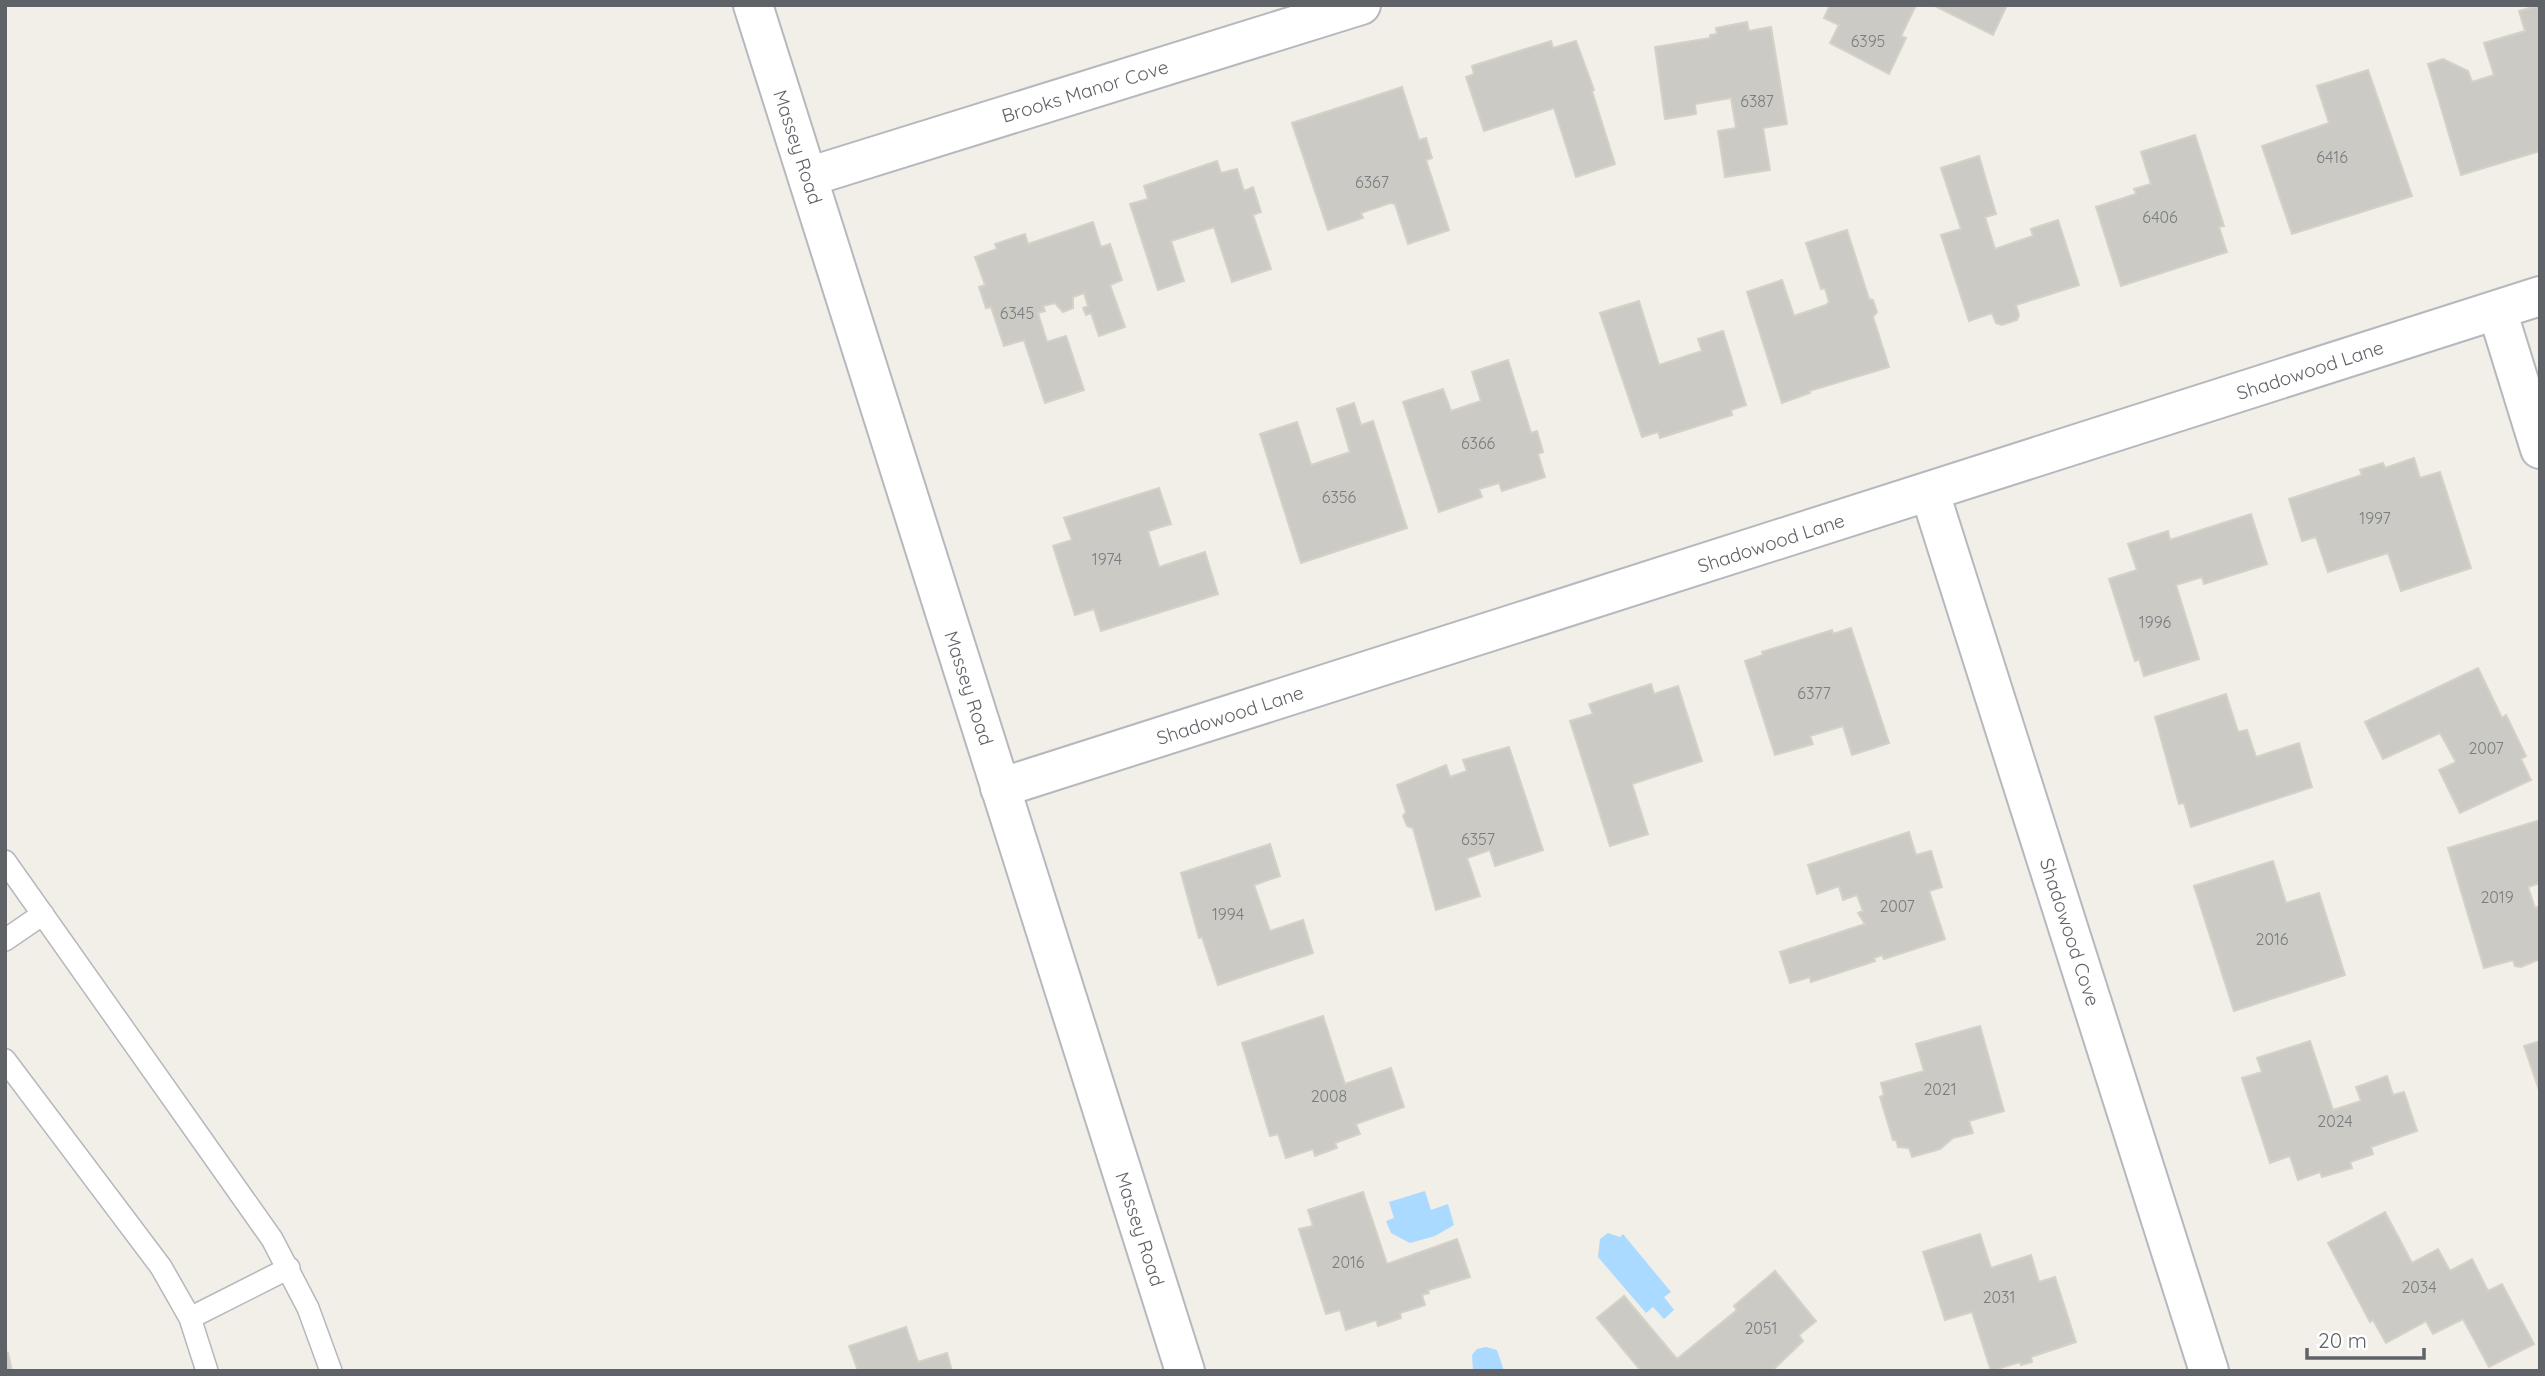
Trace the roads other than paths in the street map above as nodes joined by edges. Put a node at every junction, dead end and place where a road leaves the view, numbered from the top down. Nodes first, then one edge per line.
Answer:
1 (753, 5) edge
2 (1362, 5) edge
3 (808, 177) junction
4 (2540, 296) edge
5 (2497, 310) junction
6 (2540, 449) edge
7 (1930, 493) junction
8 (1000, 789) junction
9 (5, 861) edge
10 (43, 914) junction
11 (5, 940) edge
12 (5, 1060) edge
13 (289, 1268) junction
14 (190, 1318) junction
15 (207, 1371) edge
16 (331, 1371) edge
17 (1185, 1371) edge
18 (2209, 1371) edge

1 - 3 street, Massey Road
2 - 3 street, Brooks Manor Cove
3 - 8 street, Massey Road
4 - 5 street, Shadowood Lane
5 - 6 street
5 - 7 street, Shadowood Lane
7 - 8 street, Shadowood Lane
7 - 18 street, Shadowood Cove
8 - 17 street, Massey Road
9 - 10 lane
10 - 11 lane
10 - 13 lane
12 - 14 lane
13 - 14 lane
13 - 16 lane
14 - 15 lane

